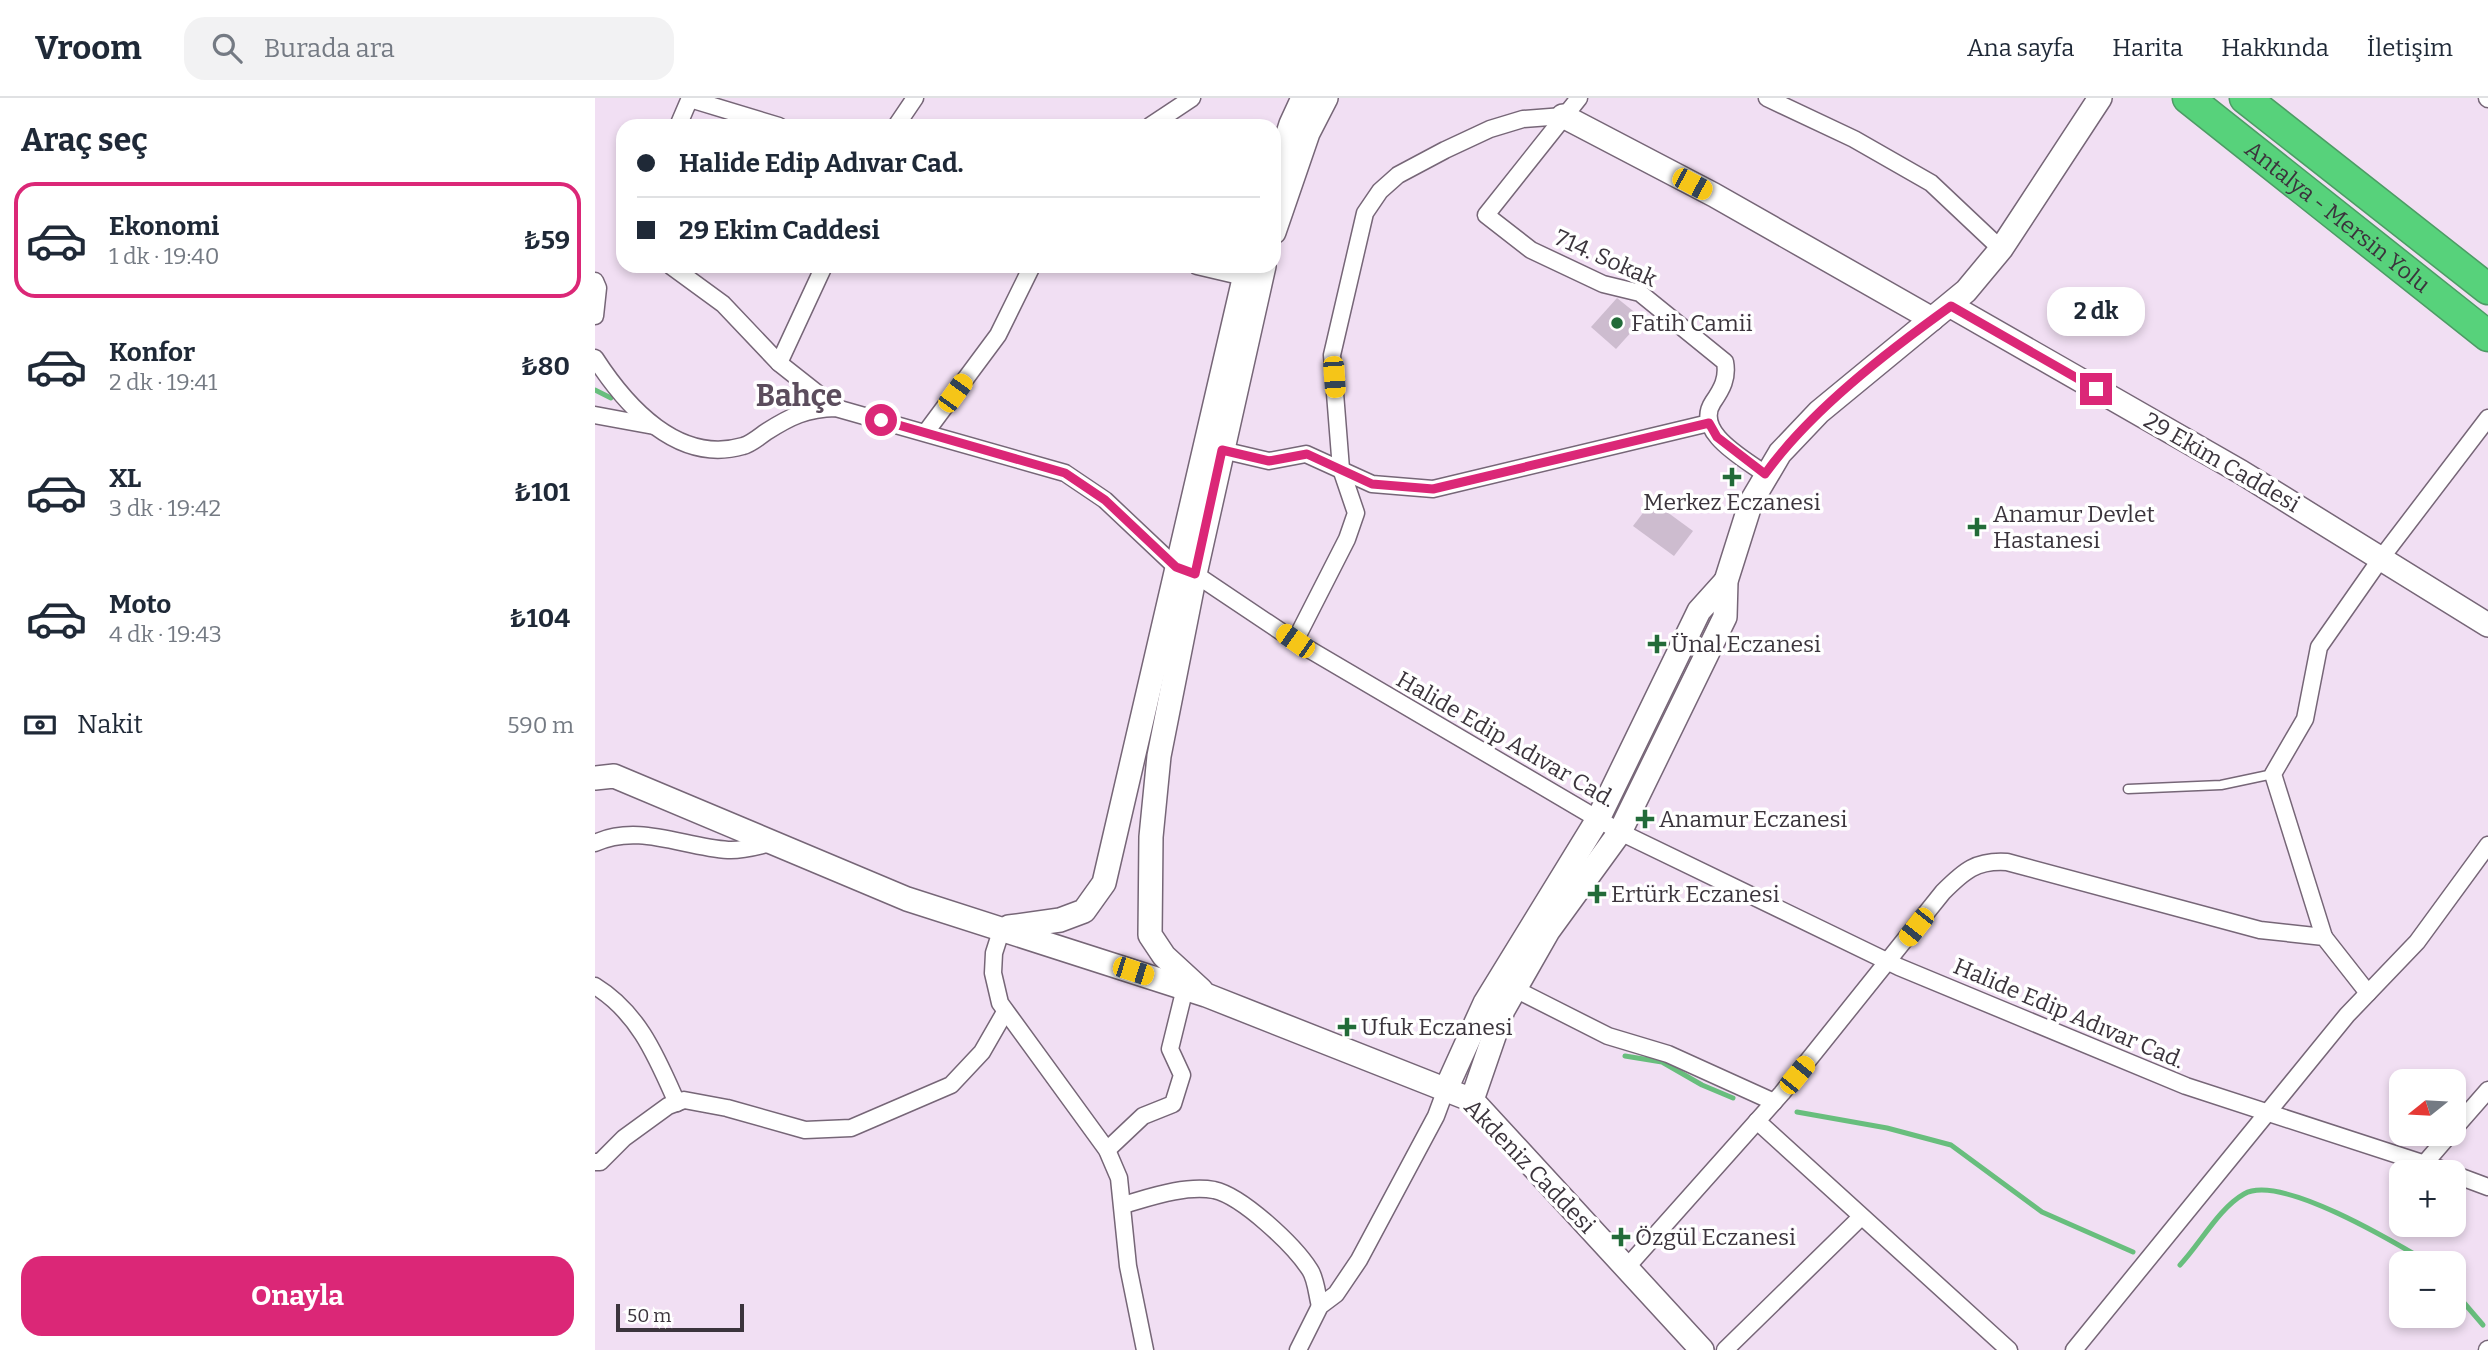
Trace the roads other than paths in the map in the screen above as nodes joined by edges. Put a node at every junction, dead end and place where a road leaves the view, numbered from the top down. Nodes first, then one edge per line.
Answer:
1 (690, 98) edge
2 (915, 98) edge
3 (1192, 98) edge
4 (1303, 98) edge
5 (1326, 98) edge
6 (1579, 98) edge
7 (1767, 98) edge
8 (2101, 98) edge
9 (2188, 98) edge
10 (2245, 98) edge
11 (1563, 116) junction
12 (681, 119) edge
13 (757, 119) edge
14 (901, 119) edge
15 (1160, 119) edge
16 (1281, 155) edge
17 (1281, 212) edge
18 (2001, 249) junction
19 (681, 273) edge
20 (821, 273) edge
21 (1029, 273) edge
22 (1251, 273) edge
23 (1252, 273) edge
24 (595, 282) edge
25 (2488, 289) edge
26 (1941, 313) junction
27 (595, 316) edge
28 (2488, 336) edge
29 (595, 358) edge
30 (779, 363) junction
31 (836, 408) junction
32 (595, 415) edge
33 (2488, 418) edge
34 (1709, 423) junction
35 (654, 426) junction
36 (926, 432) junction
37 (1222, 450) junction
38 (1341, 469) junction
39 (1765, 474) junction
40 (2382, 556) junction
41 (1186, 570) junction
42 (1726, 581) junction
43 (2488, 625) edge
44 (1295, 641) junction
45 (2273, 774) junction
46 (595, 778) edge
47 (2128, 789) dead end
48 (1598, 820) junction
49 (1619, 832) junction
50 (595, 843) edge
51 (774, 843) junction
52 (2488, 845) edge
53 (1002, 928) junction
54 (2324, 937) junction
55 (1888, 961) junction
56 (595, 986) edge
57 (1515, 989) junction
58 (1196, 992) junction
59 (2368, 993) junction
60 (1005, 1012) junction
61 (1446, 1089) junction
62 (2488, 1090) edge
63 (1472, 1100) junction
64 (1774, 1102) junction
65 (677, 1103) junction
66 (2268, 1115) junction
67 (2466, 1116) edge
68 (1757, 1121) junction
69 (2440, 1146) edge
70 (1107, 1150) junction
71 (2415, 1160) edge
72 (2428, 1160) edge
73 (595, 1162) edge
74 (2466, 1178) edge
75 (2488, 1187) edge
76 (1123, 1205) junction
77 (1860, 1217) junction
78 (1627, 1266) junction
79 (1320, 1306) junction
80 (1145, 1350) edge
81 (1298, 1350) edge
82 (1702, 1350) edge
83 (1725, 1350) edge
84 (2009, 1350) edge
85 (2074, 1350) edge

1 - 12 street
1 - 13 street
2 - 14 street
3 - 15 street
4 - 16 street
5 - 17 street
6 - 11 street
7 - 18 street
8 - 18 street
9 - 28 highway, Antalya - Mersin Yolu
10 - 25 highway, Antalya - Mersin Yolu
11 - 26 street, 29 Ekim Caddesi
11 - 34 street, 714. Sokak
11 - 38 street
18 - 26 street
19 - 30 street
20 - 30 street
21 - 36 street
22 - 41 street
23 - 37 street
24 - 27 street
26 - 39 street
26 - 40 street, 29 Ekim Caddesi
29 - 35 street, Halide Edip Adıvar Cad.
30 - 31 street
31 - 35 street, Halide Edip Adıvar Cad.
31 - 36 street, Halide Edip Adıvar Cad.
32 - 35 street
33 - 40 street
34 - 38 street
34 - 39 street
36 - 41 street, Halide Edip Adıvar Cad.
37 - 38 street
37 - 41 street
38 - 44 street
39 - 42 street
40 - 43 street, 29 Ekim Caddesi
40 - 45 street
41 - 44 street, Halide Edip Adıvar Cad.
41 - 53 street
41 - 58 street
42 - 48 street
42 - 49 street
44 - 48 street, Halide Edip Adıvar Cad.
45 - 47 lane
45 - 54 street
46 - 51 street, Akdeniz Caddesi
48 - 49 street, Halide Edip Adıvar Cad.
48 - 61 street
49 - 55 street, Halide Edip Adıvar Cad.
49 - 57 street
50 - 51 street
51 - 53 street, Akdeniz Caddesi
52 - 59 street
53 - 58 street, Akdeniz Caddesi
53 - 60 street
54 - 55 street
54 - 59 street
55 - 64 street
55 - 66 street, Halide Edip Adıvar Cad.
56 - 65 street
57 - 63 street
57 - 64 street
58 - 61 street, Akdeniz Caddesi
58 - 70 street
59 - 66 street
60 - 65 street
60 - 70 street
61 - 63 street, Akdeniz Caddesi
61 - 79 street
62 - 67 street
63 - 78 street, Akdeniz Caddesi
64 - 68 street
65 - 73 street
66 - 71 street, Halide Edip Adıvar Cad.
66 - 85 street
68 - 77 street
68 - 78 street
69 - 72 street
70 - 76 street
74 - 75 street, Halide Edip Adıvar Cad.
76 - 79 street
76 - 80 street
77 - 83 street
77 - 84 street
78 - 82 street, Akdeniz Caddesi
79 - 81 street

